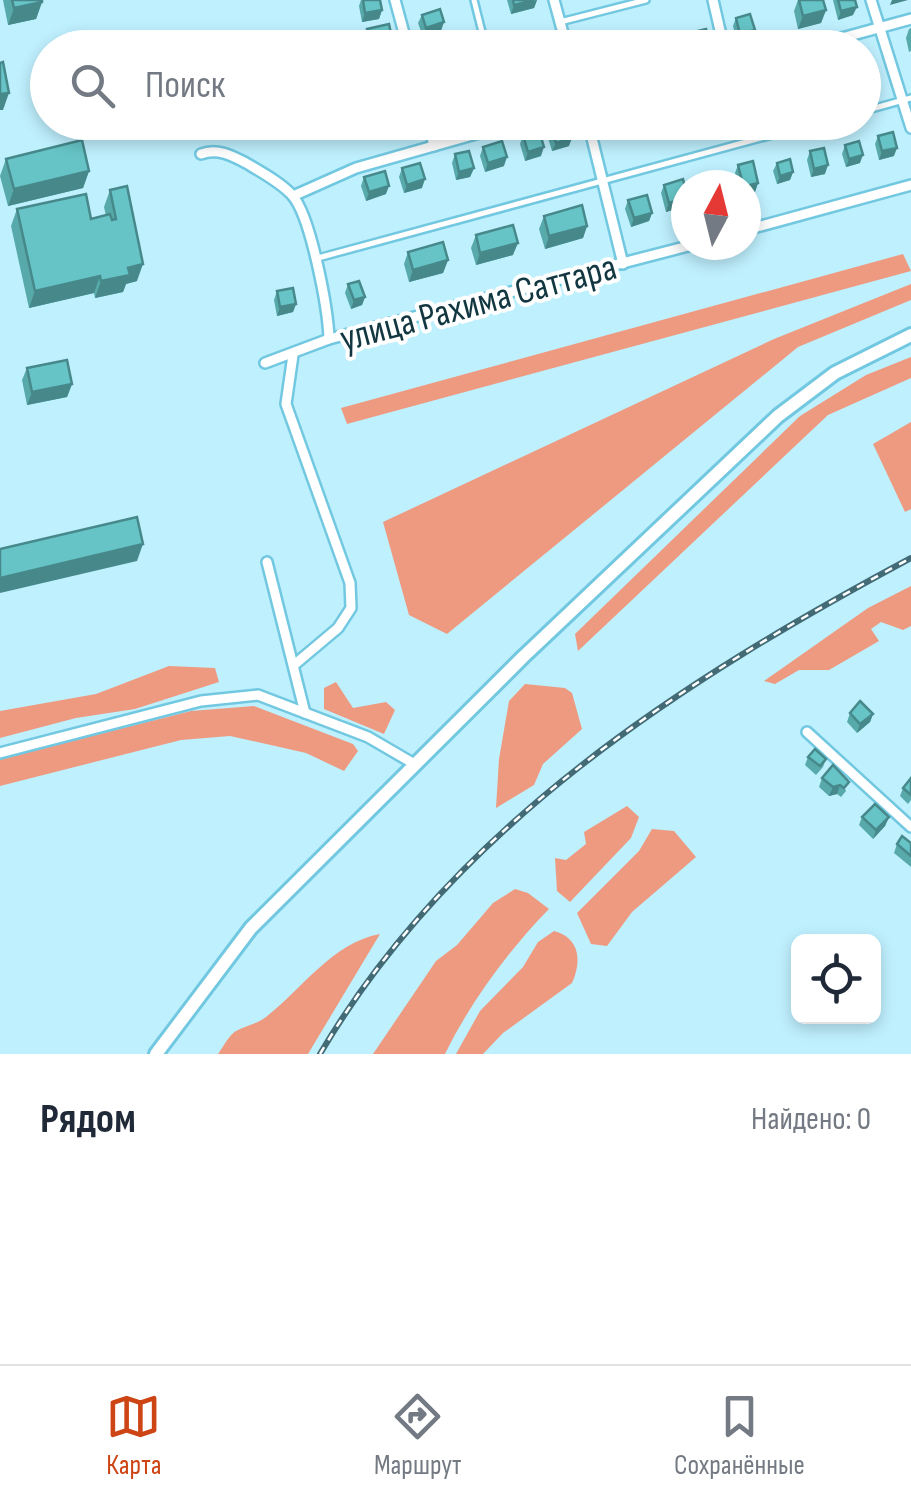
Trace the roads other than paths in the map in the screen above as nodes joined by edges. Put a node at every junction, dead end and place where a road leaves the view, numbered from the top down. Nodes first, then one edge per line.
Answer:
1 (396, 0) edge
2 (474, 0) edge
3 (554, 0) edge
4 (646, 0) edge
5 (713, 0) edge
6 (870, 0) edge
7 (911, 19) edge
8 (560, 22) junction
9 (878, 28) junction
10 (404, 30) edge
11 (482, 30) edge
12 (562, 30) edge
13 (720, 30) edge
14 (871, 30) edge
15 (881, 36) edge
16 (906, 100) edge
17 (881, 107) edge
18 (911, 128) edge
19 (432, 140) edge
20 (454, 140) edge
21 (592, 140) edge
22 (752, 140) edge
23 (434, 146) junction
24 (201, 154) dead end
25 (602, 180) junction
26 (911, 185) edge
27 (293, 196) junction
28 (761, 226) edge
29 (671, 251) edge
30 (315, 259) junction
31 (623, 264) junction
32 (911, 335) edge
33 (329, 340) junction
34 (293, 355) junction
35 (265, 363) dead end
36 (267, 562) dead end
37 (294, 666) junction
38 (305, 714) junction
39 (808, 732) dead end
40 (0, 752) edge
41 (416, 765) junction
42 (911, 827) edge
43 (156, 1054) edge

1 - 10 street
2 - 11 lane
3 - 8 street
4 - 8 lane
5 - 13 street
6 - 9 street
7 - 9 street
8 - 12 street
9 - 14 street
15 - 16 street
16 - 17 lane
16 - 18 street
19 - 23 street
20 - 23 street
21 - 25 street
22 - 25 lane
23 - 27 street
24 - 27 street
25 - 30 lane
25 - 31 street
26 - 28 street
27 - 30 street
29 - 31 street, улица Рахима Саттара
30 - 33 street
31 - 33 street, улица Рахима Саттара
32 - 41 main road
33 - 34 street, улица Рахима Саттара
34 - 35 street, улица Рахима Саттара
34 - 37 street
36 - 37 street
37 - 38 street
38 - 40 street
38 - 41 street
39 - 42 street
41 - 43 main road

